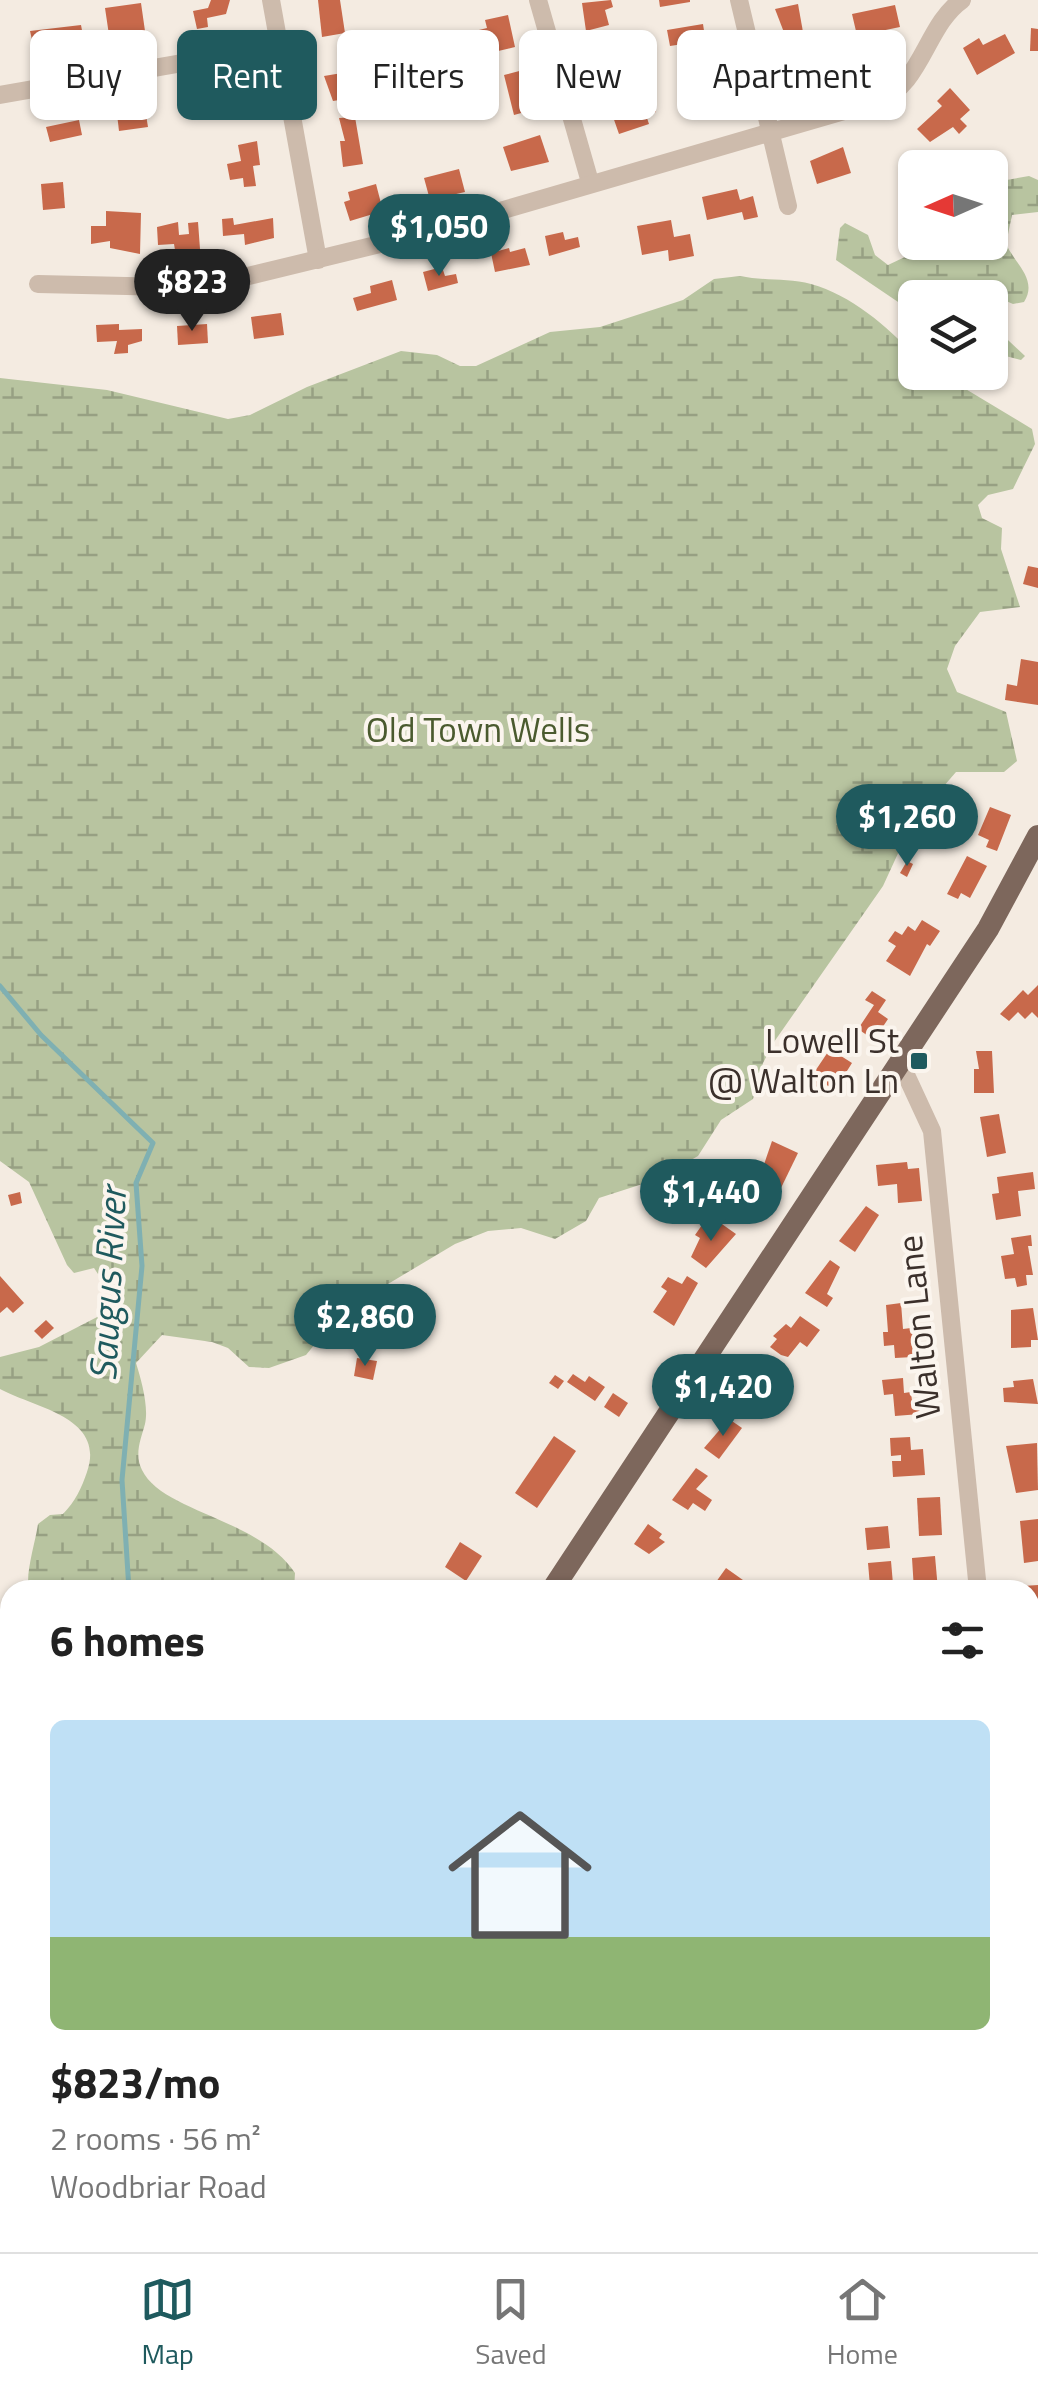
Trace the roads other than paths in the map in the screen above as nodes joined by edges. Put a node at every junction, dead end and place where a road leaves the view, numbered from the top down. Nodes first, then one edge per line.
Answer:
1 (270, 0) edge
2 (538, 0) edge
3 (739, 0) edge
4 (962, 0) edge
5 (276, 30) edge
6 (177, 64) edge
7 (0, 95) edge
8 (292, 120) edge
9 (770, 133) junction
10 (590, 182) junction
11 (788, 206) dead end
12 (318, 260) junction
13 (38, 284) dead end
14 (1038, 836) edge
15 (900, 1064) junction
16 (559, 1580) edge
17 (977, 1580) edge

1 - 5 street
2 - 10 street
3 - 9 street
4 - 9 street
6 - 7 street
8 - 12 street
9 - 10 street
9 - 11 street
10 - 12 street
12 - 13 street
14 - 15 main road
15 - 16 main road
15 - 17 street, Walton Lane

